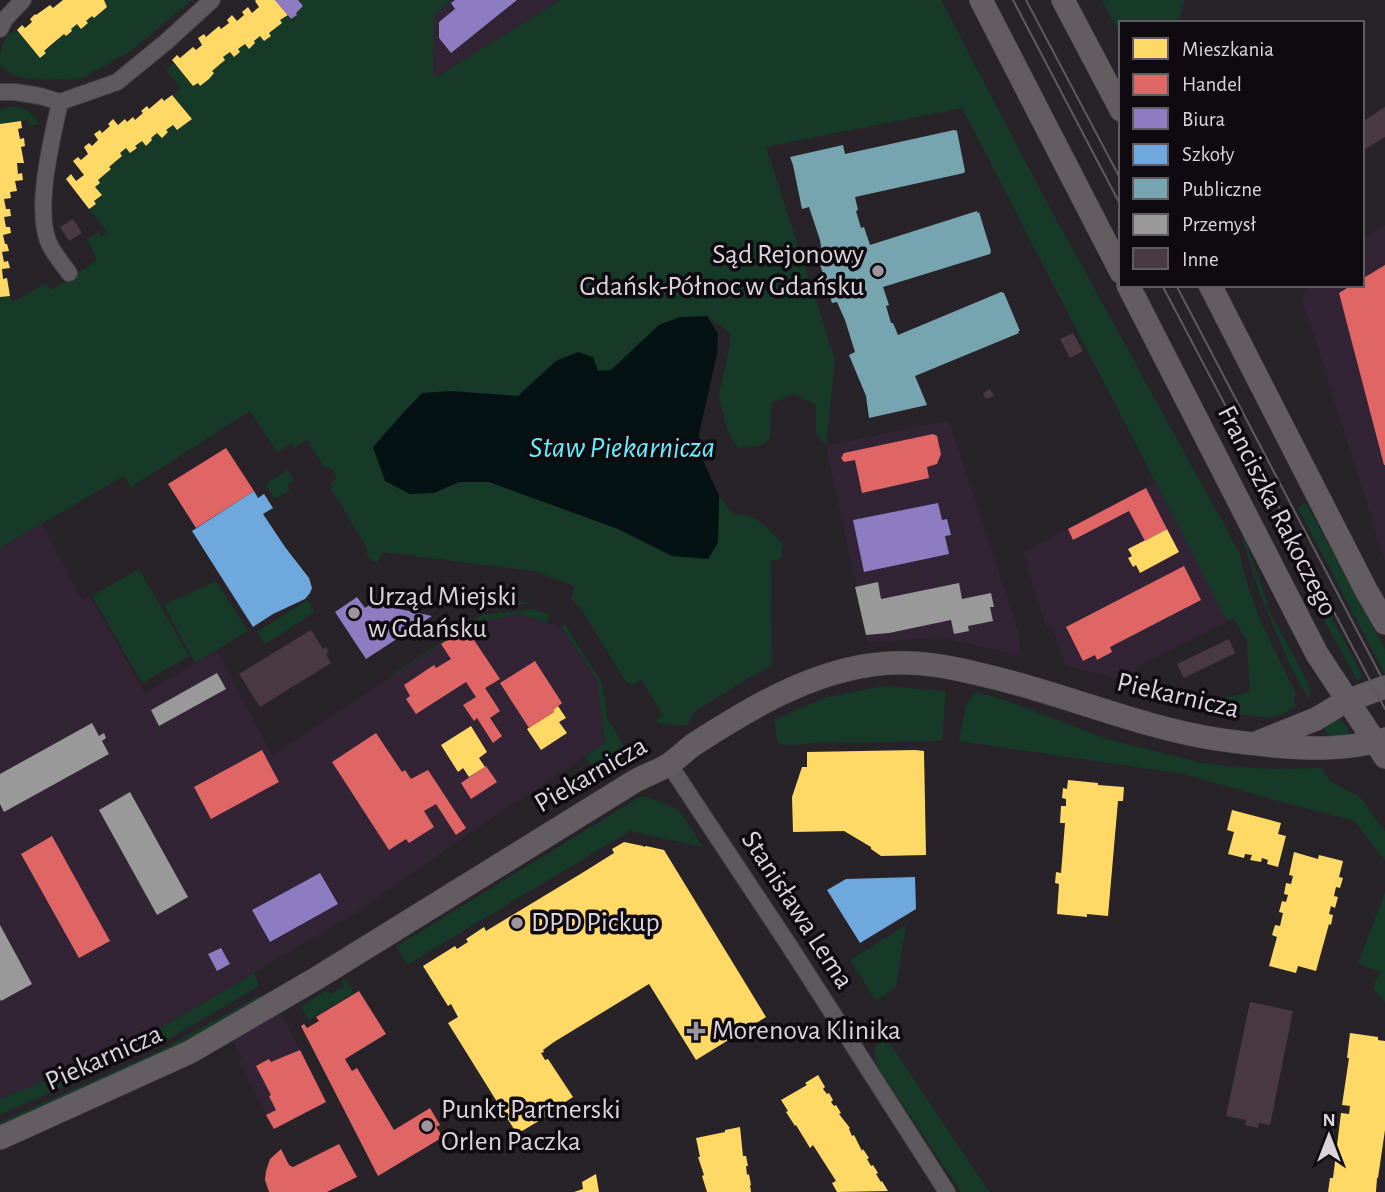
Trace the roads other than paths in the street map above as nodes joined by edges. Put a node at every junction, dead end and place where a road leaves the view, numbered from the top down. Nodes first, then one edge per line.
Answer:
1 (23, 0) edge
2 (212, 0) edge
3 (981, 0) edge
4 (1063, 0) edge
5 (0, 29) edge
6 (0, 92) edge
7 (60, 102) junction
8 (1119, 106) edge
9 (1119, 268) edge
10 (69, 273) dead end
11 (1129, 287) edge
12 (1211, 287) edge
13 (1385, 623) edge
14 (1385, 687) edge
15 (1346, 701) junction
16 (1254, 744) junction
17 (1382, 746) edge
18 (669, 764) junction
19 (0, 1138) edge
20 (947, 1192) edge

1 - 5 street
2 - 7 street
3 - 9 street
4 - 8 street
6 - 7 street
7 - 10 street
11 - 15 street, Franciszka Rakoczego
12 - 13 street, Franciszka Rakoczego
14 - 15 street, Piekarnicza
15 - 16 street, Piekarnicza
15 - 17 street, Franciszka Rakoczego
16 - 17 street, Piekarnicza
16 - 18 street, Piekarnicza
18 - 19 street, Piekarnicza
18 - 20 street, Stanisława Lema

